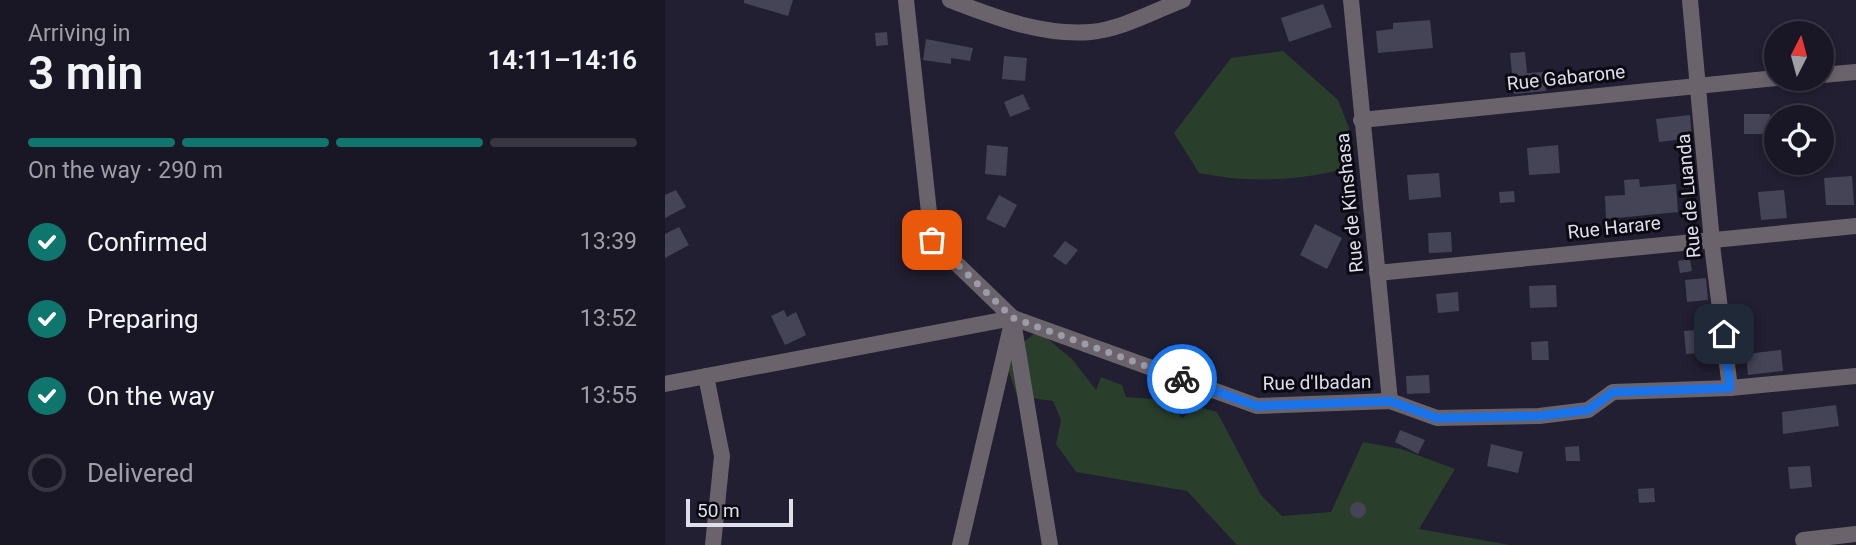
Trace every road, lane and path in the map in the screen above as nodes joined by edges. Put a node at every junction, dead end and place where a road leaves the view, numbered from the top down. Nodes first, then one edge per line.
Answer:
1 (906, 0) edge
2 (950, 0) edge
3 (1183, 0) edge
4 (1351, 0) edge
5 (1690, 0) edge
6 (1856, 72) edge
7 (1834, 74) edge
8 (1764, 79) edge
9 (1699, 83) junction
10 (1361, 120) junction
11 (1856, 226) edge
12 (1712, 238) junction
13 (1377, 273) junction
14 (1013, 318) junction
15 (706, 376) junction
16 (1856, 376) edge
17 (665, 384) edge
18 (1730, 388) junction
19 (1390, 401) junction
20 (1856, 534) edge
21 (1803, 540) dead end
22 (963, 542) edge
23 (713, 545) edge
24 (1050, 545) edge

1 - 14 street, Rue d'Ibadan
2 - 3 street
4 - 10 street, Rue de Kinshasa
5 - 9 street, Rue de Luanda
6 - 7 street
8 - 9 street, Rue Gabarone
9 - 10 street, Rue Gabarone
9 - 12 street, Rue de Luanda
10 - 13 street, Rue de Kinshasa
11 - 12 street, Rue Harare
12 - 13 street, Rue Harare
12 - 18 street, Rue de Luanda
13 - 19 street, Rue de Kinshasa
14 - 15 street
14 - 19 street, Rue d'Ibadan
14 - 22 street
14 - 24 street
15 - 17 street
15 - 23 street
16 - 18 street, Rue d'Ibadan
18 - 19 street, Rue d'Ibadan
20 - 21 street

